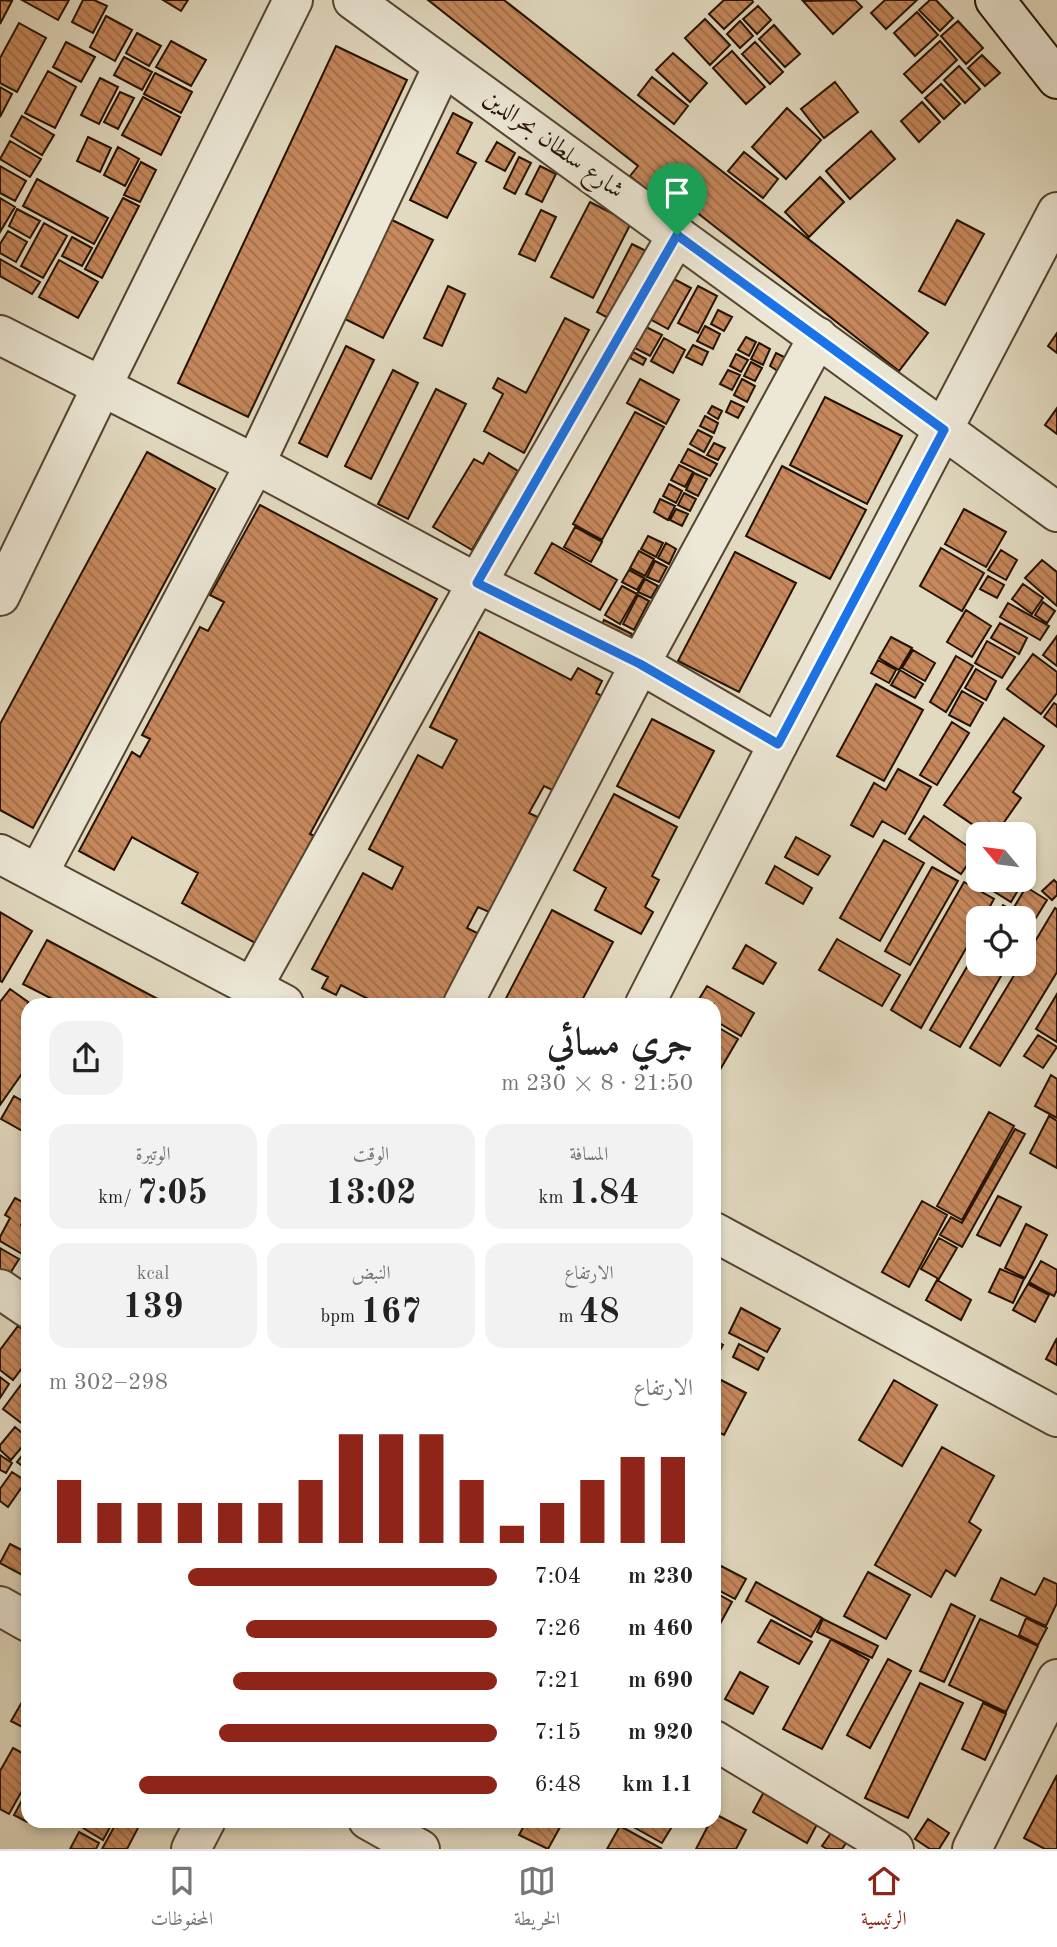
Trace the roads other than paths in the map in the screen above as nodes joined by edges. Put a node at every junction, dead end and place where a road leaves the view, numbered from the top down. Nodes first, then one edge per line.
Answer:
1 (293, 0) edge
2 (353, 0) edge
3 (995, 0) edge
4 (443, 65) junction
5 (1057, 79) edge
6 (1057, 212) edge
7 (677, 235) junction
8 (0, 335) edge
9 (818, 337) junction
10 (102, 386) junction
11 (944, 430) junction
12 (255, 464) junction
13 (1057, 512) edge
14 (477, 583) junction
15 (0, 596) edge
16 (640, 664) junction
17 (778, 744) junction
18 (0, 854) edge
19 (38, 874) junction
20 (268, 996) edge
21 (466, 998) edge
22 (648, 998) edge
23 (721, 1236) edge
24 (0, 1289) edge
25 (21, 1303) edge
26 (1057, 1418) edge
27 (0, 1606) edge
28 (21, 1618) edge
29 (1057, 1679) edge
30 (721, 1745) edge
31 (201, 1828) edge
32 (382, 1828) edge
33 (191, 1849) edge
34 (420, 1849) edge
35 (894, 1849) edge
36 (971, 1849) edge

1 - 10 street
2 - 4 street, شارع سلطان بحرالدين
3 - 5 street
4 - 7 street, شارع سلطان بحرالدين
4 - 12 street
6 - 11 street
7 - 9 street, شارع سلطان بحرالدين
7 - 14 street
8 - 10 street
9 - 11 street, شارع سلطان بحرالدين
9 - 16 street
10 - 12 street
10 - 15 street
11 - 13 street, شارع سلطان بحرالدين
11 - 17 street
12 - 14 street
12 - 19 street
14 - 16 street
14 - 20 street
16 - 17 street
16 - 21 street
17 - 22 street
18 - 19 street
19 - 20 street
23 - 26 street
24 - 25 street
27 - 28 street
29 - 36 street
30 - 35 street
31 - 33 street
32 - 34 street

